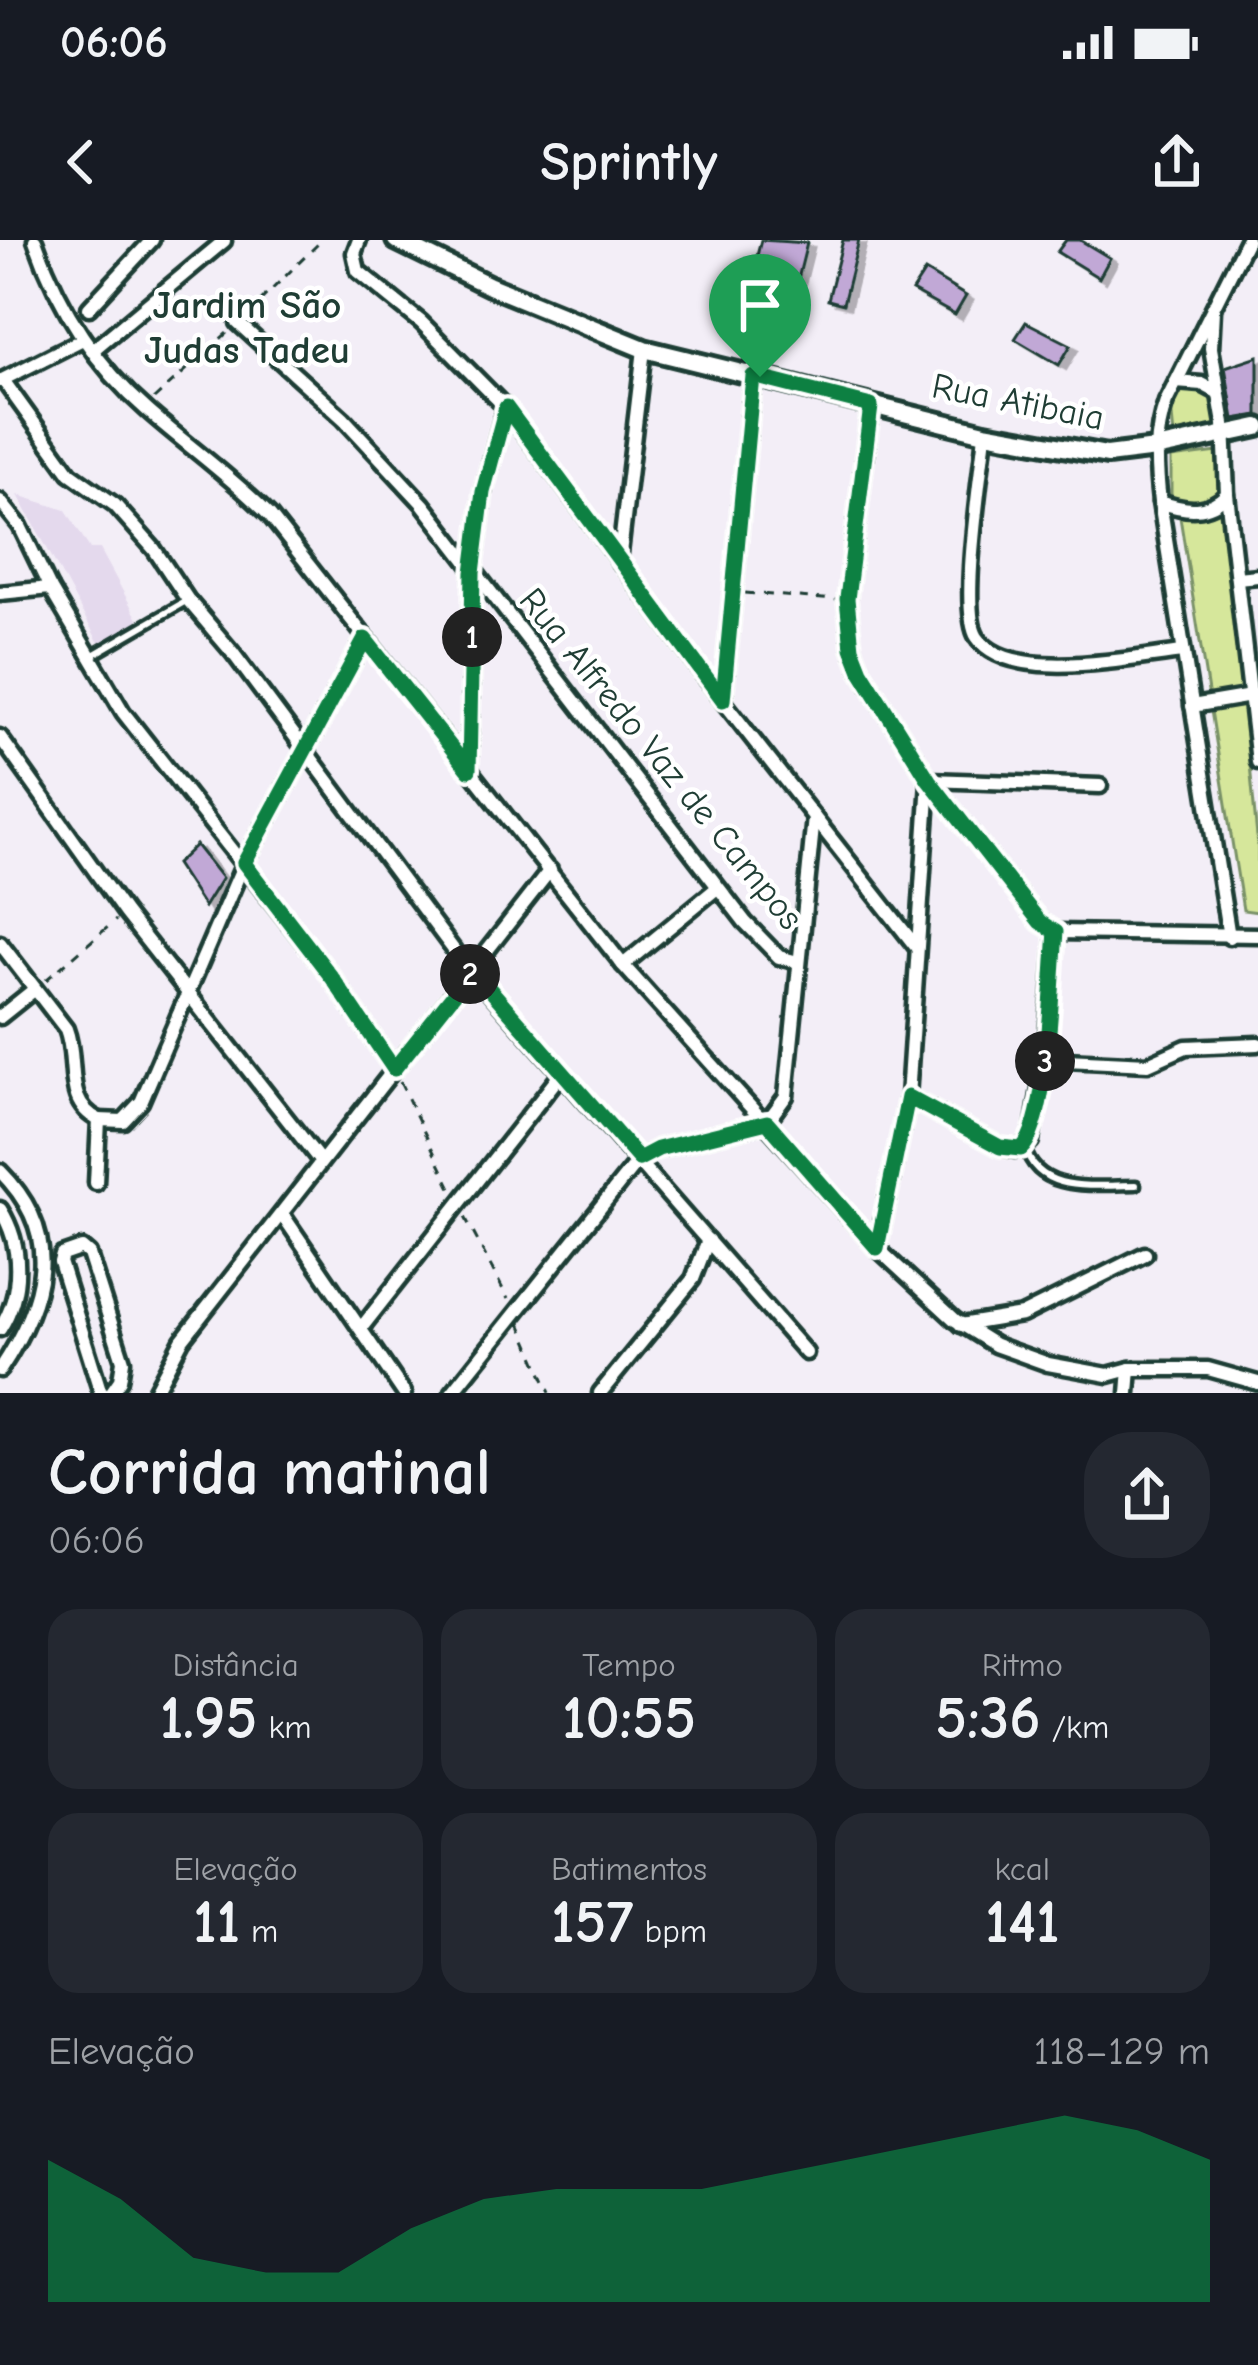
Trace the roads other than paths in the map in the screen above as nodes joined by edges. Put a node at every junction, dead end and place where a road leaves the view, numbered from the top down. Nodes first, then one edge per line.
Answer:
1 (35, 240) edge
2 (152, 240) edge
3 (358, 240) edge
4 (396, 240) edge
5 (1247, 240) edge
6 (224, 241) edge
7 (88, 308) dead end
8 (1213, 309) junction
9 (238, 323) dead end
10 (88, 345) junction
11 (644, 349) junction
12 (753, 376) junction
13 (2, 380) edge
14 (1176, 382) junction
15 (1217, 393) junction
16 (871, 406) junction
17 (506, 407) junction
18 (1258, 427) edge
19 (986, 433) junction
20 (1226, 434) junction
21 (1156, 449) junction
22 (1227, 494) junction
23 (0, 501) edge
24 (1160, 502) junction
25 (619, 562) junction
26 (473, 573) junction
27 (1258, 576) edge
28 (1237, 578) junction
29 (50, 588) junction
30 (0, 593) edge
31 (188, 600) junction
32 (365, 639) junction
33 (1183, 652) junction
34 (90, 656) junction
35 (1254, 695) edge
36 (723, 700) junction
37 (1192, 706) junction
38 (0, 736) edge
39 (306, 753) junction
40 (1258, 762) edge
41 (469, 770) junction
42 (929, 780) junction
43 (1100, 786) dead end
44 (949, 806) junction
45 (814, 817) junction
46 (925, 832) junction
47 (244, 863) junction
48 (550, 870) junction
49 (717, 888) junction
50 (1056, 932) junction
51 (1258, 935) edge
52 (1229, 937) junction
53 (0, 943) edge
54 (917, 948) junction
55 (798, 962) junction
56 (623, 964) junction
57 (473, 970) junction
58 (35, 989) junction
59 (186, 994) junction
60 (0, 1018) edge
61 (1258, 1044) edge
62 (1046, 1059) junction
63 (394, 1069) junction
64 (561, 1074) junction
65 (908, 1097) junction
66 (100, 1120) junction
67 (767, 1122) junction
68 (1028, 1144) junction
69 (639, 1159) junction
70 (321, 1162) junction
71 (0, 1172) edge
72 (96, 1183) dead end
73 (1136, 1185) dead end
74 (0, 1208) edge
75 (282, 1214) junction
76 (707, 1240) junction
77 (877, 1248) junction
78 (1145, 1254) dead end
79 (961, 1325) junction
80 (362, 1327) junction
81 (0, 1329) edge
82 (806, 1353) dead end
83 (1130, 1369) junction
84 (0, 1370) edge
85 (1258, 1389) edge
86 (101, 1393) edge
87 (111, 1393) edge
88 (154, 1393) edge
89 (404, 1393) edge
90 (452, 1393) edge
91 (600, 1393) edge
92 (1128, 1393) edge

1 - 10 street
2 - 7 street
3 - 17 street
4 - 11 main road, Rua Atibaia
5 - 8 street
6 - 10 street
8 - 14 street
8 - 15 street
9 - 26 street, Rua Alfredo Vaz de Campos
10 - 13 street
10 - 32 street
11 - 12 main road, Rua Atibaia
11 - 25 street
12 - 16 main road, Rua Atibaia
12 - 36 street
13 - 31 street
14 - 15 street
14 - 21 street
15 - 20 street
16 - 19 main road, Rua Atibaia
16 - 42 street
17 - 25 street
17 - 26 street
18 - 20 main road, Rua Atibaia
19 - 21 main road, Rua Atibaia
19 - 33 street
20 - 21 main road, Rua Atibaia
20 - 22 street
21 - 24 street
22 - 24 street
22 - 28 street
23 - 29 street
24 - 33 street
25 - 36 street
26 - 41 street
26 - 49 street, Rua Alfredo Vaz de Campos
27 - 28 street
28 - 35 street
29 - 30 street
29 - 34 street
31 - 34 lane
31 - 39 street
32 - 39 street
32 - 41 street
33 - 37 street
34 - 47 street
35 - 37 street
35 - 40 street
36 - 45 street
37 - 52 street
38 - 59 street
39 - 47 street
39 - 57 street
41 - 48 street
42 - 43 street
42 - 44 street
42 - 46 street
44 - 46 street
44 - 50 street
45 - 54 street
45 - 55 street
46 - 54 street
47 - 59 street
47 - 63 street
48 - 56 street
48 - 57 street
49 - 55 street, Rua Alfredo Vaz de Campos
49 - 56 street
50 - 52 street
50 - 62 street
51 - 52 street
53 - 58 street
54 - 65 street
55 - 67 street
56 - 67 street
57 - 63 street
57 - 64 street
58 - 60 street
58 - 66 street
59 - 66 street
59 - 70 street
61 - 62 street
62 - 68 street
63 - 70 street
64 - 69 street
64 - 80 street
65 - 68 street
65 - 77 street
66 - 72 street
67 - 69 street
67 - 77 street
68 - 73 lane
69 - 76 street
69 - 90 street
70 - 75 street
71 - 84 street
74 - 81 street
75 - 80 street
75 - 88 street
76 - 82 street
76 - 91 street
77 - 79 street
78 - 79 street
79 - 83 street
80 - 89 street
83 - 85 street
83 - 92 street
86 - 87 street

